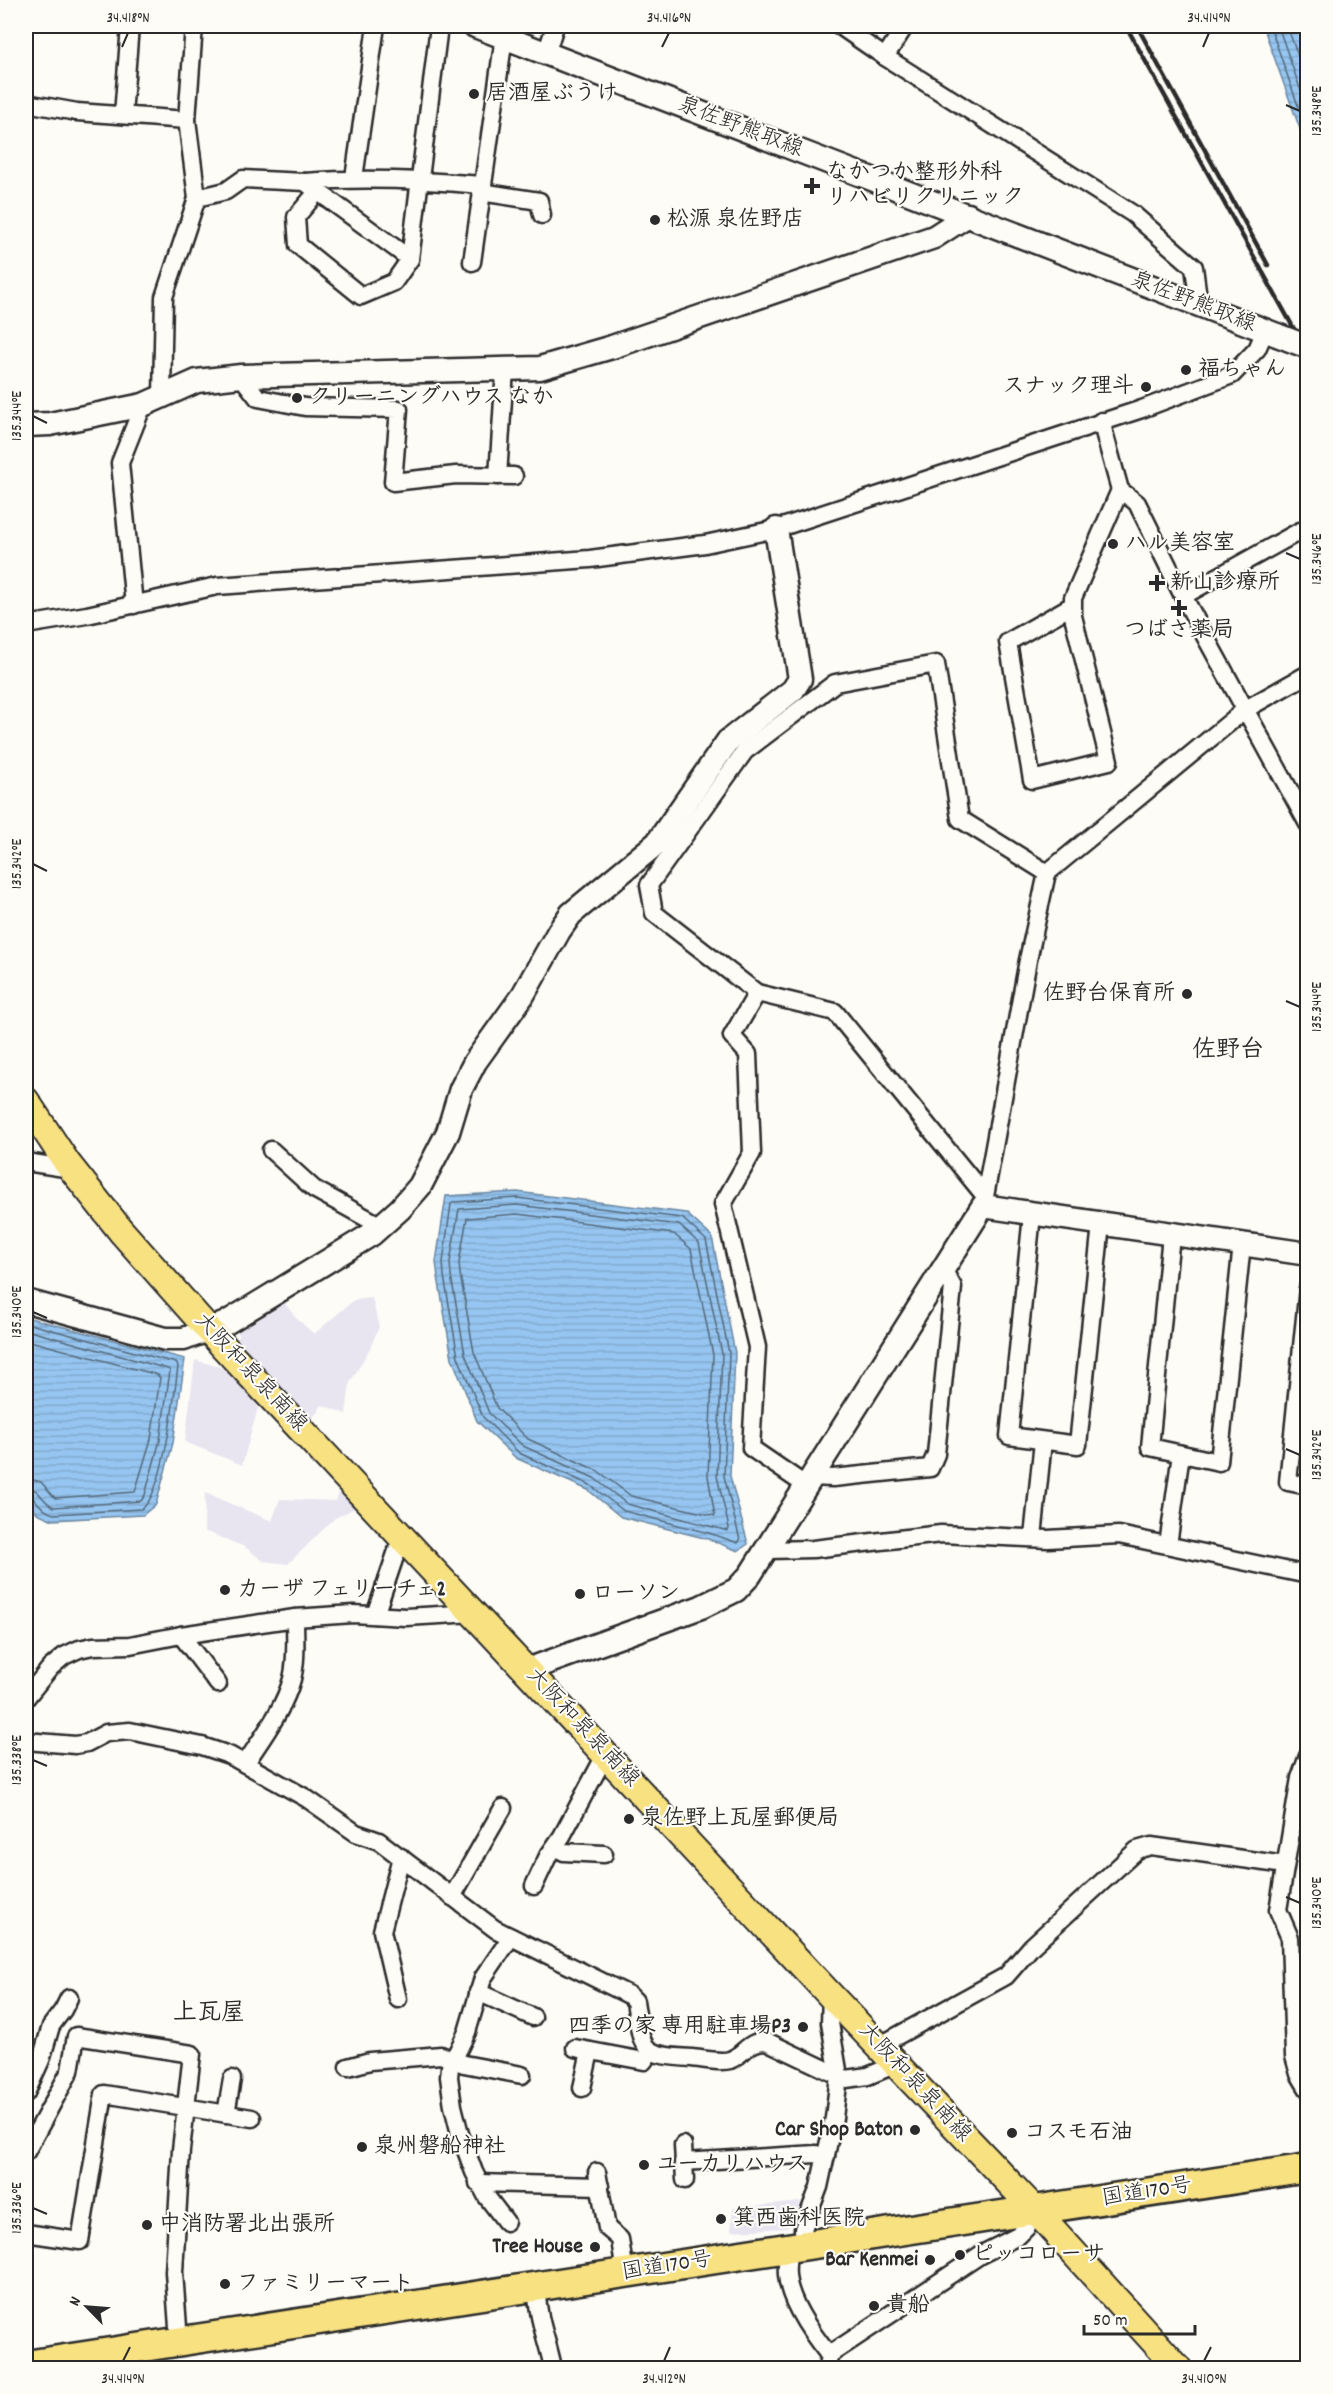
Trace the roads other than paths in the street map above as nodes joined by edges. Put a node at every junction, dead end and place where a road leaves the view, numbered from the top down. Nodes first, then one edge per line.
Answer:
1 (130, 26) edge
2 (194, 26) edge
3 (376, 26) edge
4 (439, 26) edge
5 (475, 26) edge
6 (555, 26) edge
7 (840, 26) edge
8 (905, 26) edge
9 (504, 37) junction
10 (546, 54) junction
11 (885, 57) junction
12 (26, 103) edge
13 (123, 115) junction
14 (187, 120) junction
15 (354, 178) junction
16 (420, 180) junction
17 (312, 186) junction
18 (482, 189) junction
19 (197, 198) junction
20 (542, 215) dead end
21 (968, 215) junction
22 (410, 259) junction
23 (472, 262) dead end
24 (1199, 305) junction
25 (1271, 333) junction
26 (1308, 347) edge
27 (506, 369) junction
28 (241, 376) junction
29 (152, 401) junction
30 (1101, 421) junction
31 (26, 425) edge
32 (1119, 490) junction
33 (776, 529) junction
34 (1300, 531) dead end
35 (1183, 596) junction
36 (134, 605) junction
37 (1073, 605) junction
38 (26, 625) edge
39 (1308, 674) edge
40 (1246, 709) junction
41 (1308, 824) edge
42 (1047, 873) junction
43 (757, 993) junction
44 (26, 1101) edge
45 (271, 1150) dead end
46 (26, 1162) edge
47 (71, 1169) junction
48 (984, 1201) junction
49 (1032, 1215) junction
50 (1101, 1224) junction
51 (381, 1226) junction
52 (1171, 1235) junction
53 (1242, 1244) junction
54 (1308, 1254) edge
55 (944, 1271) junction
56 (1308, 1288) edge
57 (26, 1301) edge
58 (209, 1330) junction
59 (1043, 1441) junction
60 (1181, 1454) junction
61 (808, 1481) junction
62 (1308, 1486) edge
63 (402, 1536) junction
64 (1033, 1538) junction
65 (1168, 1545) junction
66 (767, 1550) junction
67 (1308, 1575) edge
68 (474, 1613) junction
69 (375, 1615) junction
70 (296, 1618) junction
71 (181, 1635) junction
72 (527, 1670) junction
73 (218, 1684) dead end
74 (26, 1698) edge
75 (26, 1741) edge
76 (1308, 1756) edge
77 (608, 1757) junction
78 (244, 1764) junction
79 (503, 1808) dead end
80 (555, 1847) junction
81 (604, 1854) dead end
82 (400, 1857) junction
83 (1285, 1865) junction
84 (534, 1886) dead end
85 (452, 1897) junction
86 (511, 1937) junction
87 (478, 1992) junction
88 (831, 1996) junction
89 (69, 1998) dead end
90 (398, 1999) dead end
91 (533, 2017) dead end
92 (650, 2052) junction
93 (887, 2054) junction
94 (453, 2060) junction
95 (348, 2067) dead end
96 (522, 2075) dead end
97 (839, 2076) junction
98 (232, 2079) dead end
99 (582, 2088) dead end
100 (1308, 2089) edge
101 (26, 2093) edge
102 (185, 2107) junction
103 (226, 2114) junction
104 (252, 2118) dead end
105 (26, 2152) edge
106 (826, 2156) junction
107 (1308, 2168) edge
108 (685, 2180) dead end
109 (478, 2183) junction
110 (1035, 2210) junction
111 (506, 2222) dead end
112 (26, 2233) edge
113 (796, 2245) junction
114 (625, 2274) junction
115 (537, 2287) junction
116 (179, 2341) junction
117 (828, 2362) edge
118 (26, 2365) edge
119 (553, 2368) edge
120 (1178, 2368) edge

1 - 13 street
2 - 14 street
3 - 15 street
4 - 16 street
5 - 9 street, 泉佐野熊取線
6 - 10 street
7 - 11 street
8 - 11 street
9 - 10 street, 泉佐野熊取線
9 - 18 street
10 - 21 street, 泉佐野熊取線
11 - 24 street
12 - 13 street
13 - 14 street
14 - 19 street
15 - 16 street
15 - 17 street
16 - 18 street
16 - 22 street
17 - 19 street
17 - 22 street
17 - 22 street
18 - 20 street
18 - 23 street
19 - 29 street
21 - 24 street, 泉佐野熊取線
21 - 27 street
24 - 25 street, 泉佐野熊取線
25 - 26 street, 泉佐野熊取線, bridge
25 - 30 street
27 - 28 street
27 - 28 street
28 - 29 street
29 - 31 street
29 - 36 street
30 - 32 street
30 - 33 street
32 - 35 street
32 - 37 street
33 - 36 street
33 - 51 street
34 - 35 street
35 - 40 street
36 - 38 street
37 - 37 street
39 - 40 street
40 - 41 street
40 - 42 street
42 - 43 street
42 - 48 street
43 - 48 street
43 - 61 street
44 - 47 main road, 大阪和泉泉南線
45 - 51 street
46 - 47 street
47 - 58 main road, 大阪和泉泉南線
48 - 49 street
48 - 55 street
49 - 50 street
49 - 59 street
50 - 52 street
50 - 59 street
51 - 58 street
52 - 53 street
52 - 60 street
53 - 54 street
53 - 60 street
55 - 61 street
55 - 61 street
56 - 62 street
57 - 58 street
58 - 63 main road, 大阪和泉泉南線
59 - 64 street
60 - 65 street
61 - 66 street
63 - 68 main road, 大阪和泉泉南線
63 - 69 street
64 - 65 street
64 - 66 street
65 - 67 street
66 - 72 street
68 - 69 street
68 - 72 main road, 大阪和泉泉南線
69 - 70 street
70 - 71 street
70 - 78 street
71 - 73 street
71 - 74 street
72 - 77 main road, 大阪和泉泉南線
75 - 78 street
76 - 83 street
77 - 80 street
77 - 88 main road, 大阪和泉泉南線
78 - 82 street
79 - 85 street
80 - 81 street
80 - 84 street
82 - 85 street
82 - 90 street
83 - 93 street
83 - 100 street
85 - 86 street
86 - 87 street
86 - 92 street
87 - 91 street
87 - 94 street
88 - 93 main road, 大阪和泉泉南線
88 - 97 street
89 - 101 street
92 - 97 street
92 - 99 street
93 - 97 street
93 - 110 main road, 大阪和泉泉南線
94 - 95 street
94 - 96 street
94 - 109 street
97 - 106 street
98 - 103 street
102 - 103 street
102 - 105 street
102 - 112 street
102 - 116 street
103 - 104 street
106 - 108 street
106 - 113 street
107 - 110 highway, 国道170号
109 - 111 street
109 - 114 street
110 - 113 highway, 国道170号
110 - 117 street
110 - 120 main road, 大阪和泉泉南線
113 - 114 highway, 国道170号
113 - 117 street
114 - 115 highway, 国道170号
115 - 116 highway, 国道170号
115 - 119 street
116 - 118 highway, 国道170号

